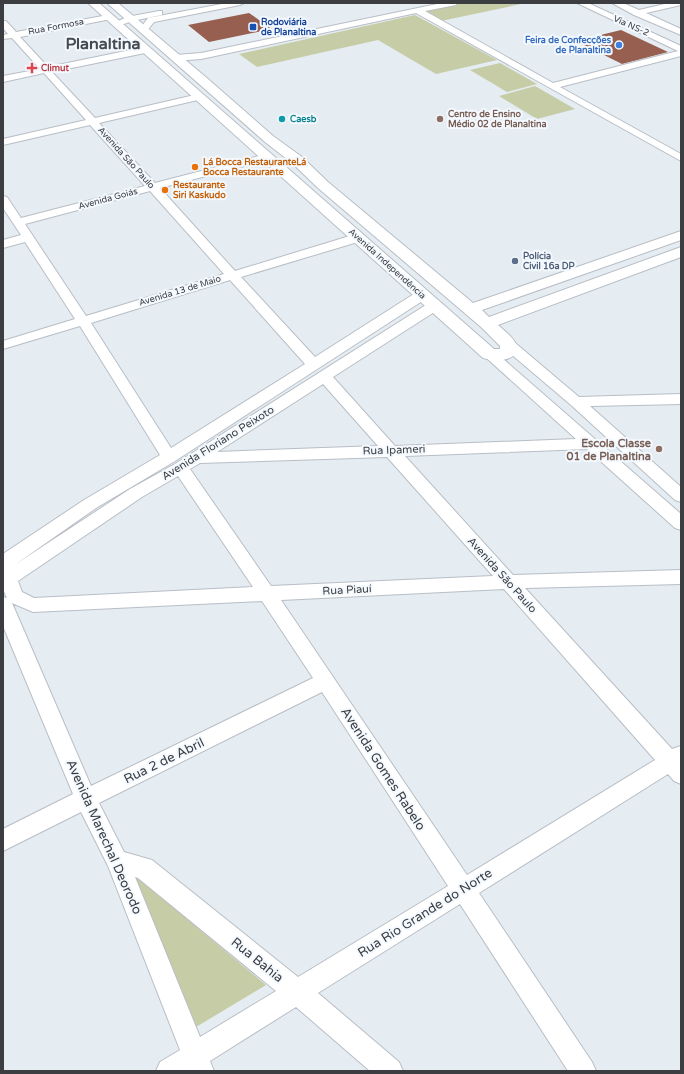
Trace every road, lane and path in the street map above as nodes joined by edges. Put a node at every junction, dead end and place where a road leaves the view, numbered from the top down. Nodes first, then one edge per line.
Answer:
1 (93, 3) edge
2 (112, 3) edge
3 (210, 3) edge
4 (240, 3) edge
5 (453, 3) edge
6 (679, 3) edge
7 (621, 4) edge
8 (587, 5) edge
9 (418, 10) junction
10 (638, 13) junction
11 (171, 14) junction
12 (130, 19) junction
13 (112, 20) junction
14 (3, 23) edge
15 (143, 30) junction
16 (681, 32) edge
17 (9, 36) edge
18 (681, 49) edge
19 (145, 50) junction
20 (681, 53) edge
21 (176, 58) junction
22 (46, 70) junction
23 (191, 70) junction
24 (171, 73) junction
25 (3, 79) edge
26 (551, 86) junction
27 (199, 97) junction
28 (93, 121) junction
29 (3, 142) edge
30 (267, 157) junction
31 (681, 158) edge
32 (312, 176) junction
33 (292, 179) junction
34 (323, 185) junction
35 (152, 187) junction
36 (305, 192) junction
37 (4, 203) edge
38 (18, 222) junction
39 (681, 235) edge
40 (28, 237) junction
41 (357, 238) junction
42 (3, 244) edge
43 (681, 252) edge
44 (408, 257) junction
45 (616, 258) junction
46 (388, 264) junction
47 (633, 269) junction
48 (427, 273) junction
49 (571, 274) junction
50 (232, 276) junction
51 (406, 280) junction
52 (587, 287) junction
53 (422, 295) junction
54 (502, 298) junction
55 (434, 306) junction
56 (470, 309) junction
57 (518, 312) junction
58 (84, 321) junction
59 (487, 323) junction
60 (368, 330) junction
61 (382, 340) junction
62 (3, 345) edge
63 (509, 345) junction
64 (489, 354) junction
65 (532, 363) junction
66 (319, 371) junction
67 (510, 372) junction
68 (264, 397) junction
69 (681, 399) edge
70 (576, 402) junction
71 (278, 405) junction
72 (240, 412) junction
73 (254, 421) junction
74 (591, 444) junction
75 (628, 448) junction
76 (390, 450) junction
77 (605, 457) junction
78 (182, 461) junction
79 (132, 487) junction
80 (680, 495) edge
81 (90, 504) junction
82 (673, 513) edge
83 (103, 515) junction
84 (681, 524) edge
85 (4, 570) edge
86 (681, 577) edge
87 (509, 582) junction
88 (266, 594) junction
89 (9, 600) edge
90 (326, 682) junction
91 (677, 764) edge
92 (86, 799) junction
93 (3, 840) edge
94 (117, 861) junction
95 (463, 890) junction
96 (297, 992) junction
97 (198, 1063) edge
98 (168, 1071) edge
99 (390, 1071) edge
100 (583, 1071) edge

1 - 13 main road, Avenida Independência
2 - 12 main road, Avenida Independência
3 - 11 street
4 - 11 street
5 - 9 street
6 - 10 street
7 - 8 street
7 - 10 street, Via NS-2
8 - 18 street, Via NS-2
9 - 21 street
9 - 26 street
10 - 16 street, Via NS-2
11 - 12 street, Rua Formosa
11 - 15 street
12 - 13 street, Rua Formosa
12 - 15 main road, Avenida Independência
13 - 17 street, Rua Formosa
13 - 19 main road, Avenida Independência
14 - 17 street, Avenida São Paulo
15 - 21 main road, Avenida Independência
17 - 22 street, Avenida São Paulo
19 - 22 street
19 - 24 main road, Avenida Independência
20 - 26 street
21 - 23 main road, Avenida Independência
22 - 25 street
22 - 28 street, Avenida São Paulo
23 - 24 main road
23 - 32 main road, Avenida Independência
24 - 27 main road, Avenida Independência
26 - 31 street
27 - 28 street
27 - 30 main road, Avenida Independência
28 - 29 street
28 - 35 street, Avenida São Paulo
30 - 33 main road, Avenida Independência
30 - 35 street, Avenida Goiás
32 - 33 main road
32 - 34 main road, Avenida Independência
33 - 36 main road, Avenida Independência
34 - 36 main road
34 - 44 main road, Avenida Independência
35 - 38 street, Avenida Goiás
35 - 50 street, Avenida São Paulo
36 - 41 main road, Avenida Independência
37 - 38 street, Avenida Gomes Rabelo
38 - 40 street, Avenida Gomes Rabelo
39 - 45 main road
40 - 42 street
40 - 58 street, Avenida Gomes Rabelo
41 - 46 main road, Avenida Independência
41 - 50 street, Avenida 13 de Maio
43 - 47 main road
44 - 46 main road
44 - 48 main road, Avenida Independência
45 - 47 main road
45 - 49 main road
46 - 51 main road, Avenida Independência
47 - 52 main road
48 - 51 main road
48 - 56 main road, Avenida Independência
49 - 52 main road
49 - 54 main road
50 - 58 street, Avenida 13 de Maio
50 - 66 street, Avenida São Paulo
51 - 53 main road, Avenida Independência
52 - 57 main road
53 - 55 main road, Avenida Independência
53 - 60 street, Avenida Floriano Peixoto
54 - 56 main road
54 - 57 main road
55 - 61 street, Avenida Floriano Peixoto
55 - 64 main road, Avenida Independência
56 - 59 main road, Avenida Independência
57 - 59 main road
58 - 62 street, Avenida 13 de Maio
58 - 78 street, Avenida Gomes Rabelo
59 - 63 main road, Avenida Independência
60 - 61 street
60 - 66 street, Avenida Floriano Peixoto
61 - 66 street, Avenida Floriano Peixoto
63 - 64 main road
63 - 65 street, Avenida Independência
64 - 67 street, Avenida Independência
65 - 67 street
65 - 70 street, Avenida Independência
66 - 68 street, Avenida Floriano Peixoto
66 - 71 street, Avenida Floriano Peixoto
66 - 76 street, Avenida São Paulo
67 - 74 street, Avenida Independência
68 - 71 street
68 - 72 street, Avenida Floriano Peixoto
69 - 70 street
70 - 75 street, Avenida Independência
71 - 73 street, Avenida Floriano Peixoto
72 - 73 street
72 - 78 street, Avenida Floriano Peixoto
73 - 78 street, Avenida Floriano Peixoto
74 - 76 street, Rua Ipameri
74 - 77 street, Avenida Independência
75 - 77 street
75 - 80 street, Avenida Independência
76 - 78 street, Rua Ipameri
76 - 87 street, Avenida São Paulo
77 - 82 street, Avenida Independência
78 - 79 street, Avenida Floriano Peixoto
78 - 88 street, Avenida Gomes Rabelo
79 - 81 street, Avenida Floriano Peixoto
79 - 83 street, Avenida Floriano Peixoto
81 - 83 street
81 - 85 street, Avenida Floriano Peixoto
82 - 84 street, Avenida Independência
83 - 85 street, Avenida Floriano Peixoto
85 - 89 street, Avenida Marechal Deorodo
86 - 87 street, Rua Piauí
87 - 88 street, Rua Piauí
87 - 91 street, Avenida São Paulo
88 - 89 street, Rua Piauí
88 - 90 street, Avenida Gomes Rabelo
89 - 92 street, Avenida Marechal Deorodo
90 - 92 street, Rua 2 de Abril
90 - 95 street, Avenida Gomes Rabelo
91 - 95 street, Rua Rio Grande do Norte
92 - 93 street, Rua 2 de Abril
92 - 94 street, Avenida Marechal Deorodo
94 - 96 street, Rua Bahia
94 - 97 street, Avenida Marechal Deorodo
95 - 96 street, Rua Rio Grande do Norte
95 - 100 street, Avenida Gomes Rabelo
96 - 97 street, Rua Rio Grande do Norte
96 - 99 street, Rua Bahia
97 - 98 street, Rua Rio Grande do Norte

